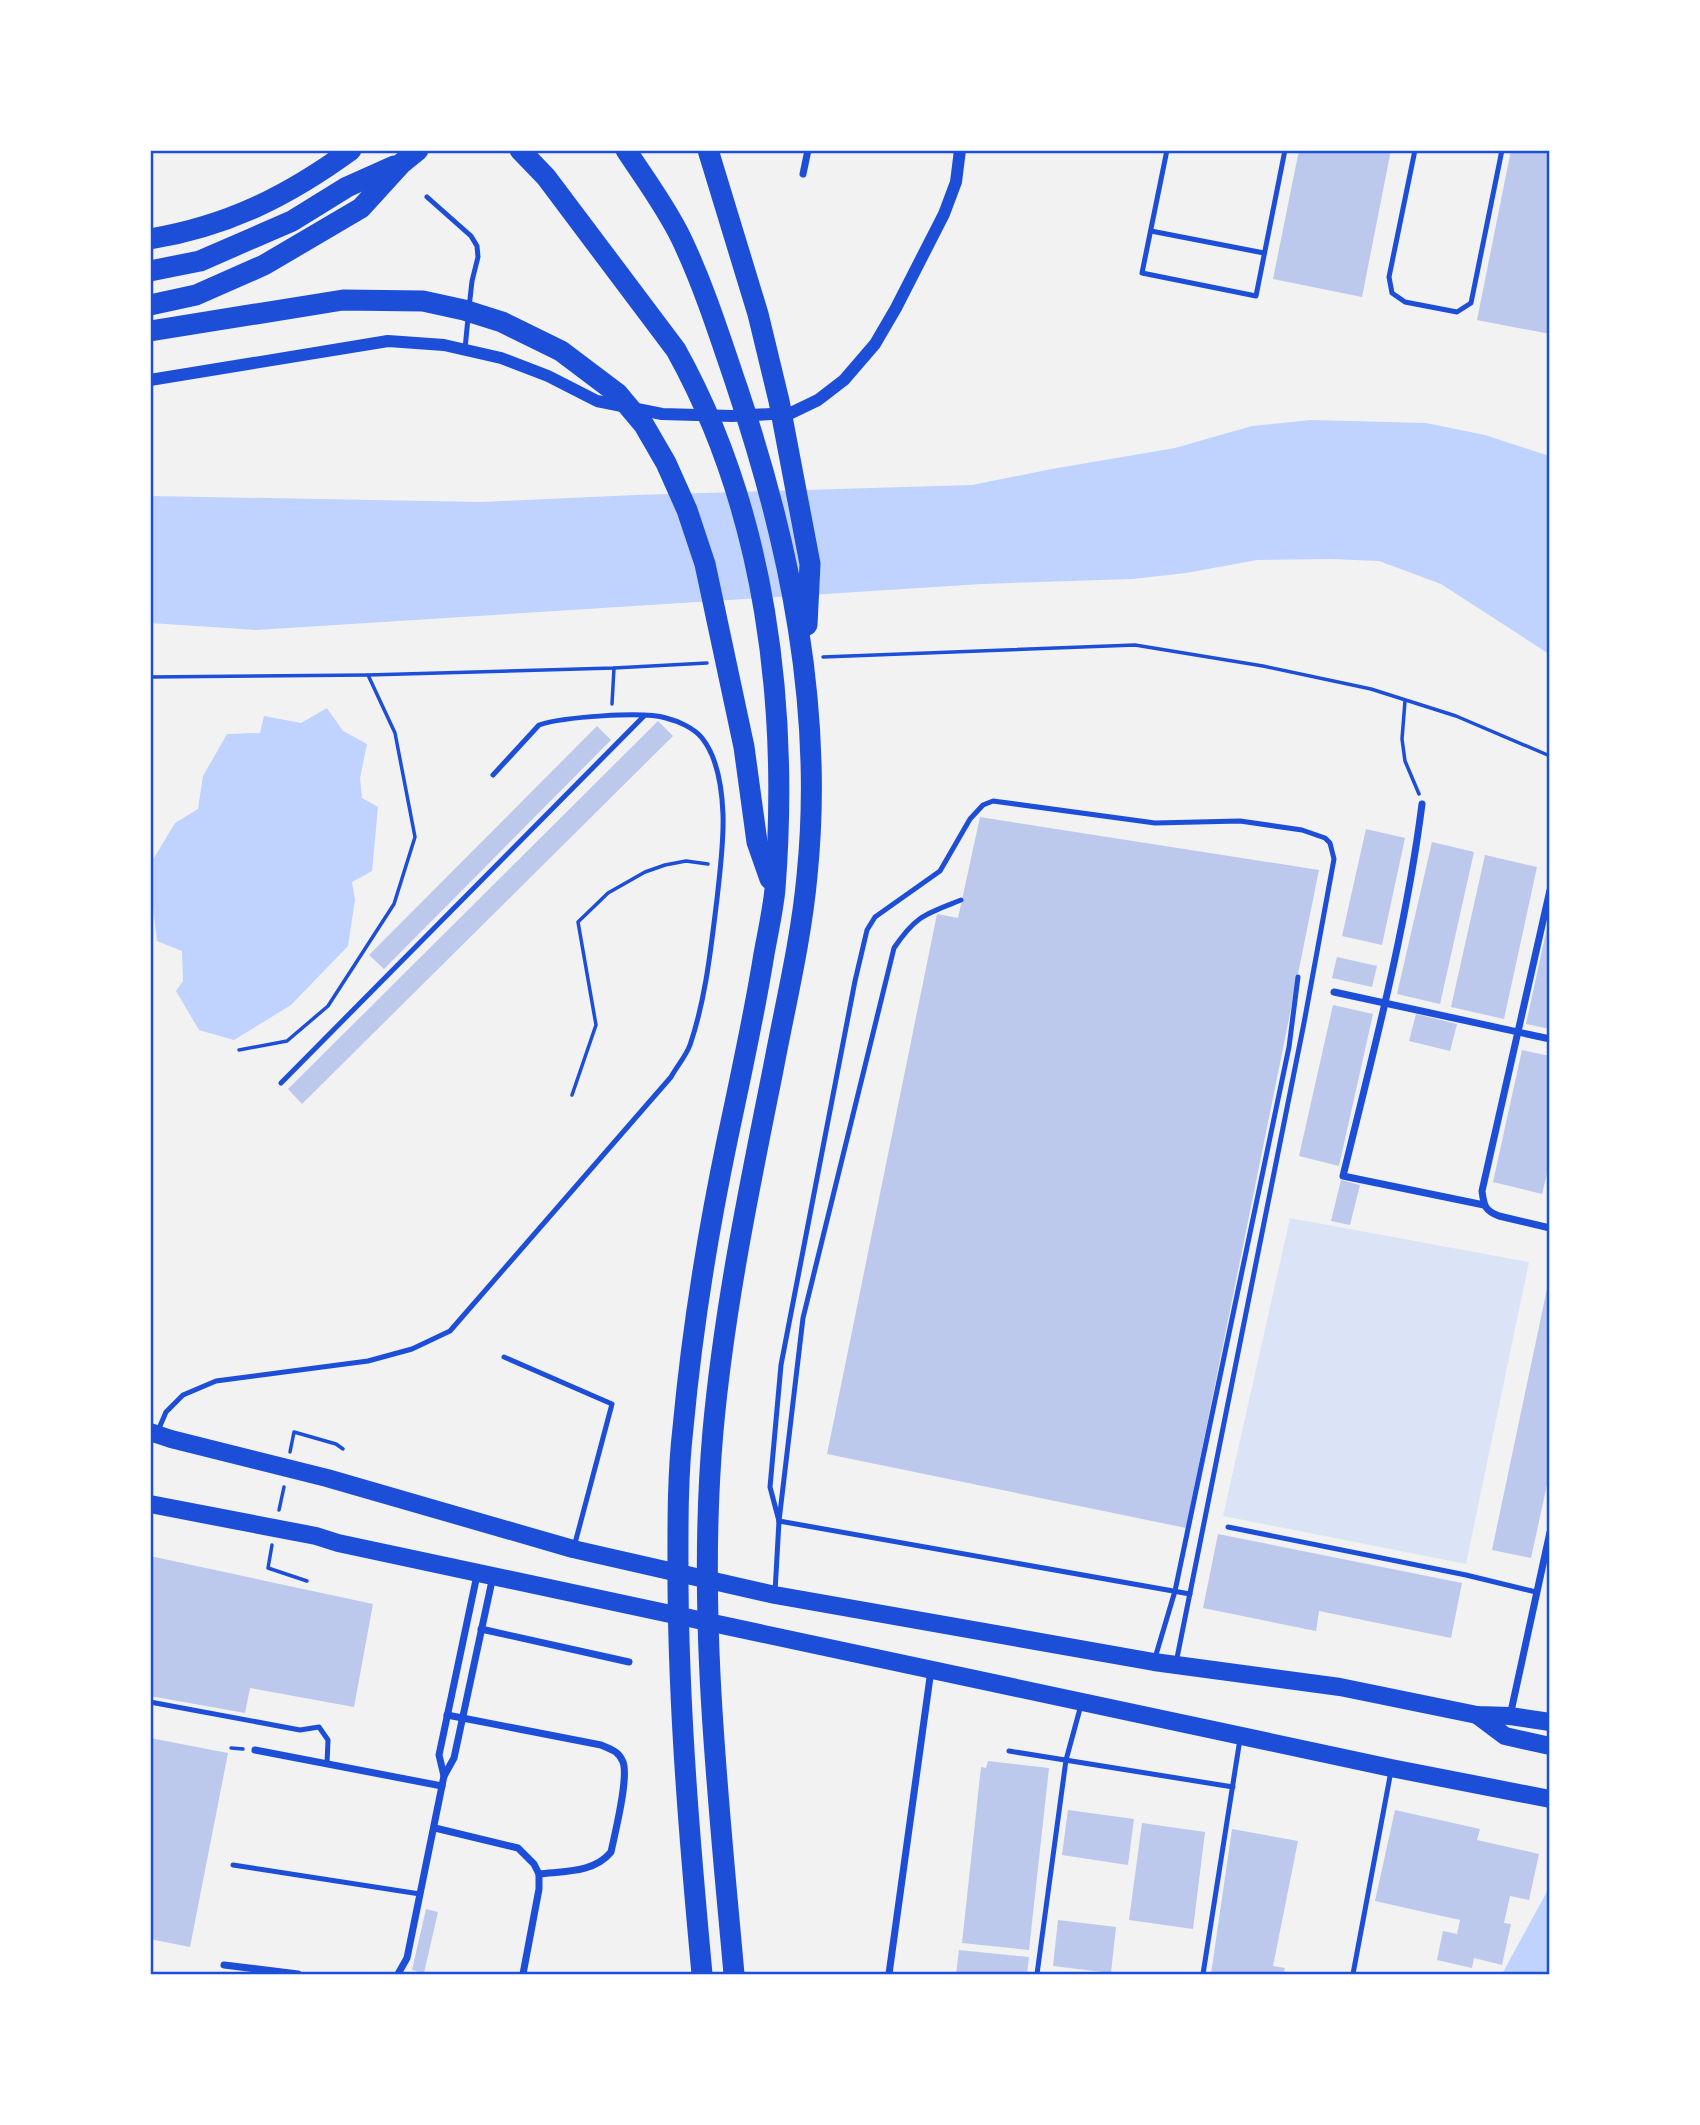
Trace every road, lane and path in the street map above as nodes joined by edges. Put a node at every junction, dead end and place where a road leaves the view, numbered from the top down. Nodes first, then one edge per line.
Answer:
1 (351, 150) edge
2 (520, 150) edge
3 (626, 150) edge
4 (708, 150) edge
5 (808, 150) edge
6 (960, 150) edge
7 (1167, 150) edge
8 (1285, 150) edge
9 (1415, 150) edge
10 (1502, 150) edge
11 (410, 157) edge
12 (803, 174) dead end
13 (427, 197) dead end
14 (1151, 231) junction
15 (150, 239) edge
16 (1264, 253) junction
17 (150, 271) edge
18 (150, 305) edge
19 (150, 331) edge
20 (465, 349) junction
21 (150, 380) edge
22 (814, 661) junction
23 (712, 663) dead end
24 (614, 668) junction
25 (368, 675) junction
26 (150, 677) edge
27 (1405, 701) junction
28 (612, 716) junction
29 (644, 716) junction
30 (1549, 756) edge
31 (493, 775) dead end
32 (1422, 804) joint
33 (720, 867) junction
34 (1549, 890) edge
35 (775, 891) junction
36 (961, 900) dead end
37 (1298, 977) dead end
38 (1334, 992) dead end
39 (1386, 1003) junction
40 (1517, 1032) junction
41 (1549, 1040) edge
42 (239, 1050) dead end
43 (281, 1083) dead end
44 (572, 1095) dead end
45 (1484, 1205) junction
46 (1549, 1227) edge
47 (504, 1357) dead end
48 (157, 1435) edge
49 (343, 1449) dead end
50 (289, 1459) dead end
51 (284, 1486) dead end
52 (150, 1504) edge
53 (278, 1513) dead end
54 (779, 1521) junction
55 (1228, 1527) dead end
56 (1549, 1532) edge
57 (273, 1541) dead end
58 (573, 1549) junction
59 (485, 1574) junction
60 (307, 1581) dead end
61 (1175, 1591) junction
62 (1536, 1592) junction
63 (1190, 1594) junction
64 (775, 1595) junction
65 (481, 1629) junction
66 (629, 1662) dead end
67 (1154, 1662) junction
68 (1175, 1665) junction
69 (931, 1670) junction
70 (150, 1702) edge
71 (1082, 1702) junction
72 (447, 1715) junction
73 (1477, 1715) junction
74 (1510, 1716) junction
75 (462, 1718) junction
76 (1549, 1722) edge
77 (1241, 1736) junction
78 (1549, 1746) edge
79 (255, 1750) dead end
80 (1009, 1751) dead end
81 (1066, 1759) junction
82 (327, 1764) junction
83 (1391, 1768) junction
84 (444, 1776) junction
85 (442, 1786) junction
86 (1233, 1787) junction
87 (1549, 1799) edge
88 (435, 1828) junction
89 (233, 1865) dead end
90 (539, 1874) junction
91 (420, 1894) junction
92 (224, 1965) dead end
93 (298, 1975) edge
94 (398, 1975) edge
95 (523, 1975) edge
96 (702, 1975) edge
97 (734, 1975) edge
98 (889, 1975) edge
99 (1037, 1975) edge
100 (1203, 1975) edge
101 (1353, 1975) edge

1 - 15 highway
2 - 35 highway
3 - 22 highway
4 - 22 highway
5 - 12 street
6 - 20 street
7 - 14 lane
8 - 16 lane
9 - 10 lane
11 - 17 highway
11 - 18 highway
13 - 20 lane
14 - 16 lane
14 - 16 lane
19 - 35 highway
20 - 21 street
22 - 27 path
22 - 97 highway
23 - 24 path
24 - 25 path
24 - 28 path
25 - 26 path
25 - 42 path
27 - 30 path
27 - 32 path
28 - 29 lane
28 - 31 lane
29 - 33 lane
29 - 43 lane
32 - 39 street
33 - 44 path
33 - 48 lane
34 - 40 street
35 - 96 highway
36 - 54 lane
37 - 61 lane
38 - 39 street
39 - 40 street
39 - 45 street
40 - 41 street
40 - 45 street
45 - 46 street
47 - 58 lane
48 - 58 main road
49 - 50 path
51 - 53 path
52 - 59 main road
54 - 61 lane
54 - 63 lane
54 - 64 lane
55 - 62 lane
56 - 62 street
57 - 60 path
58 - 64 main road
59 - 65 street
59 - 69 main road
59 - 72 street
61 - 63 lane
61 - 67 lane
62 - 74 street
63 - 68 lane
64 - 67 main road
65 - 66 street
65 - 75 street
67 - 68 main road
68 - 73 main road
69 - 71 main road
69 - 98 street
70 - 82 lane
71 - 77 main road
71 - 81 lane
72 - 75 street
72 - 84 street
73 - 74 main road
73 - 78 main road
74 - 76 main road
75 - 84 street
75 - 90 street
77 - 83 main road
77 - 86 lane
79 - 82 street
80 - 81 lane
81 - 86 lane
81 - 99 lane
82 - 85 street
83 - 87 main road
83 - 101 lane
84 - 85 street
85 - 88 street
86 - 100 lane
88 - 90 street
88 - 91 street
89 - 91 lane
90 - 95 street
91 - 94 street
92 - 93 street

